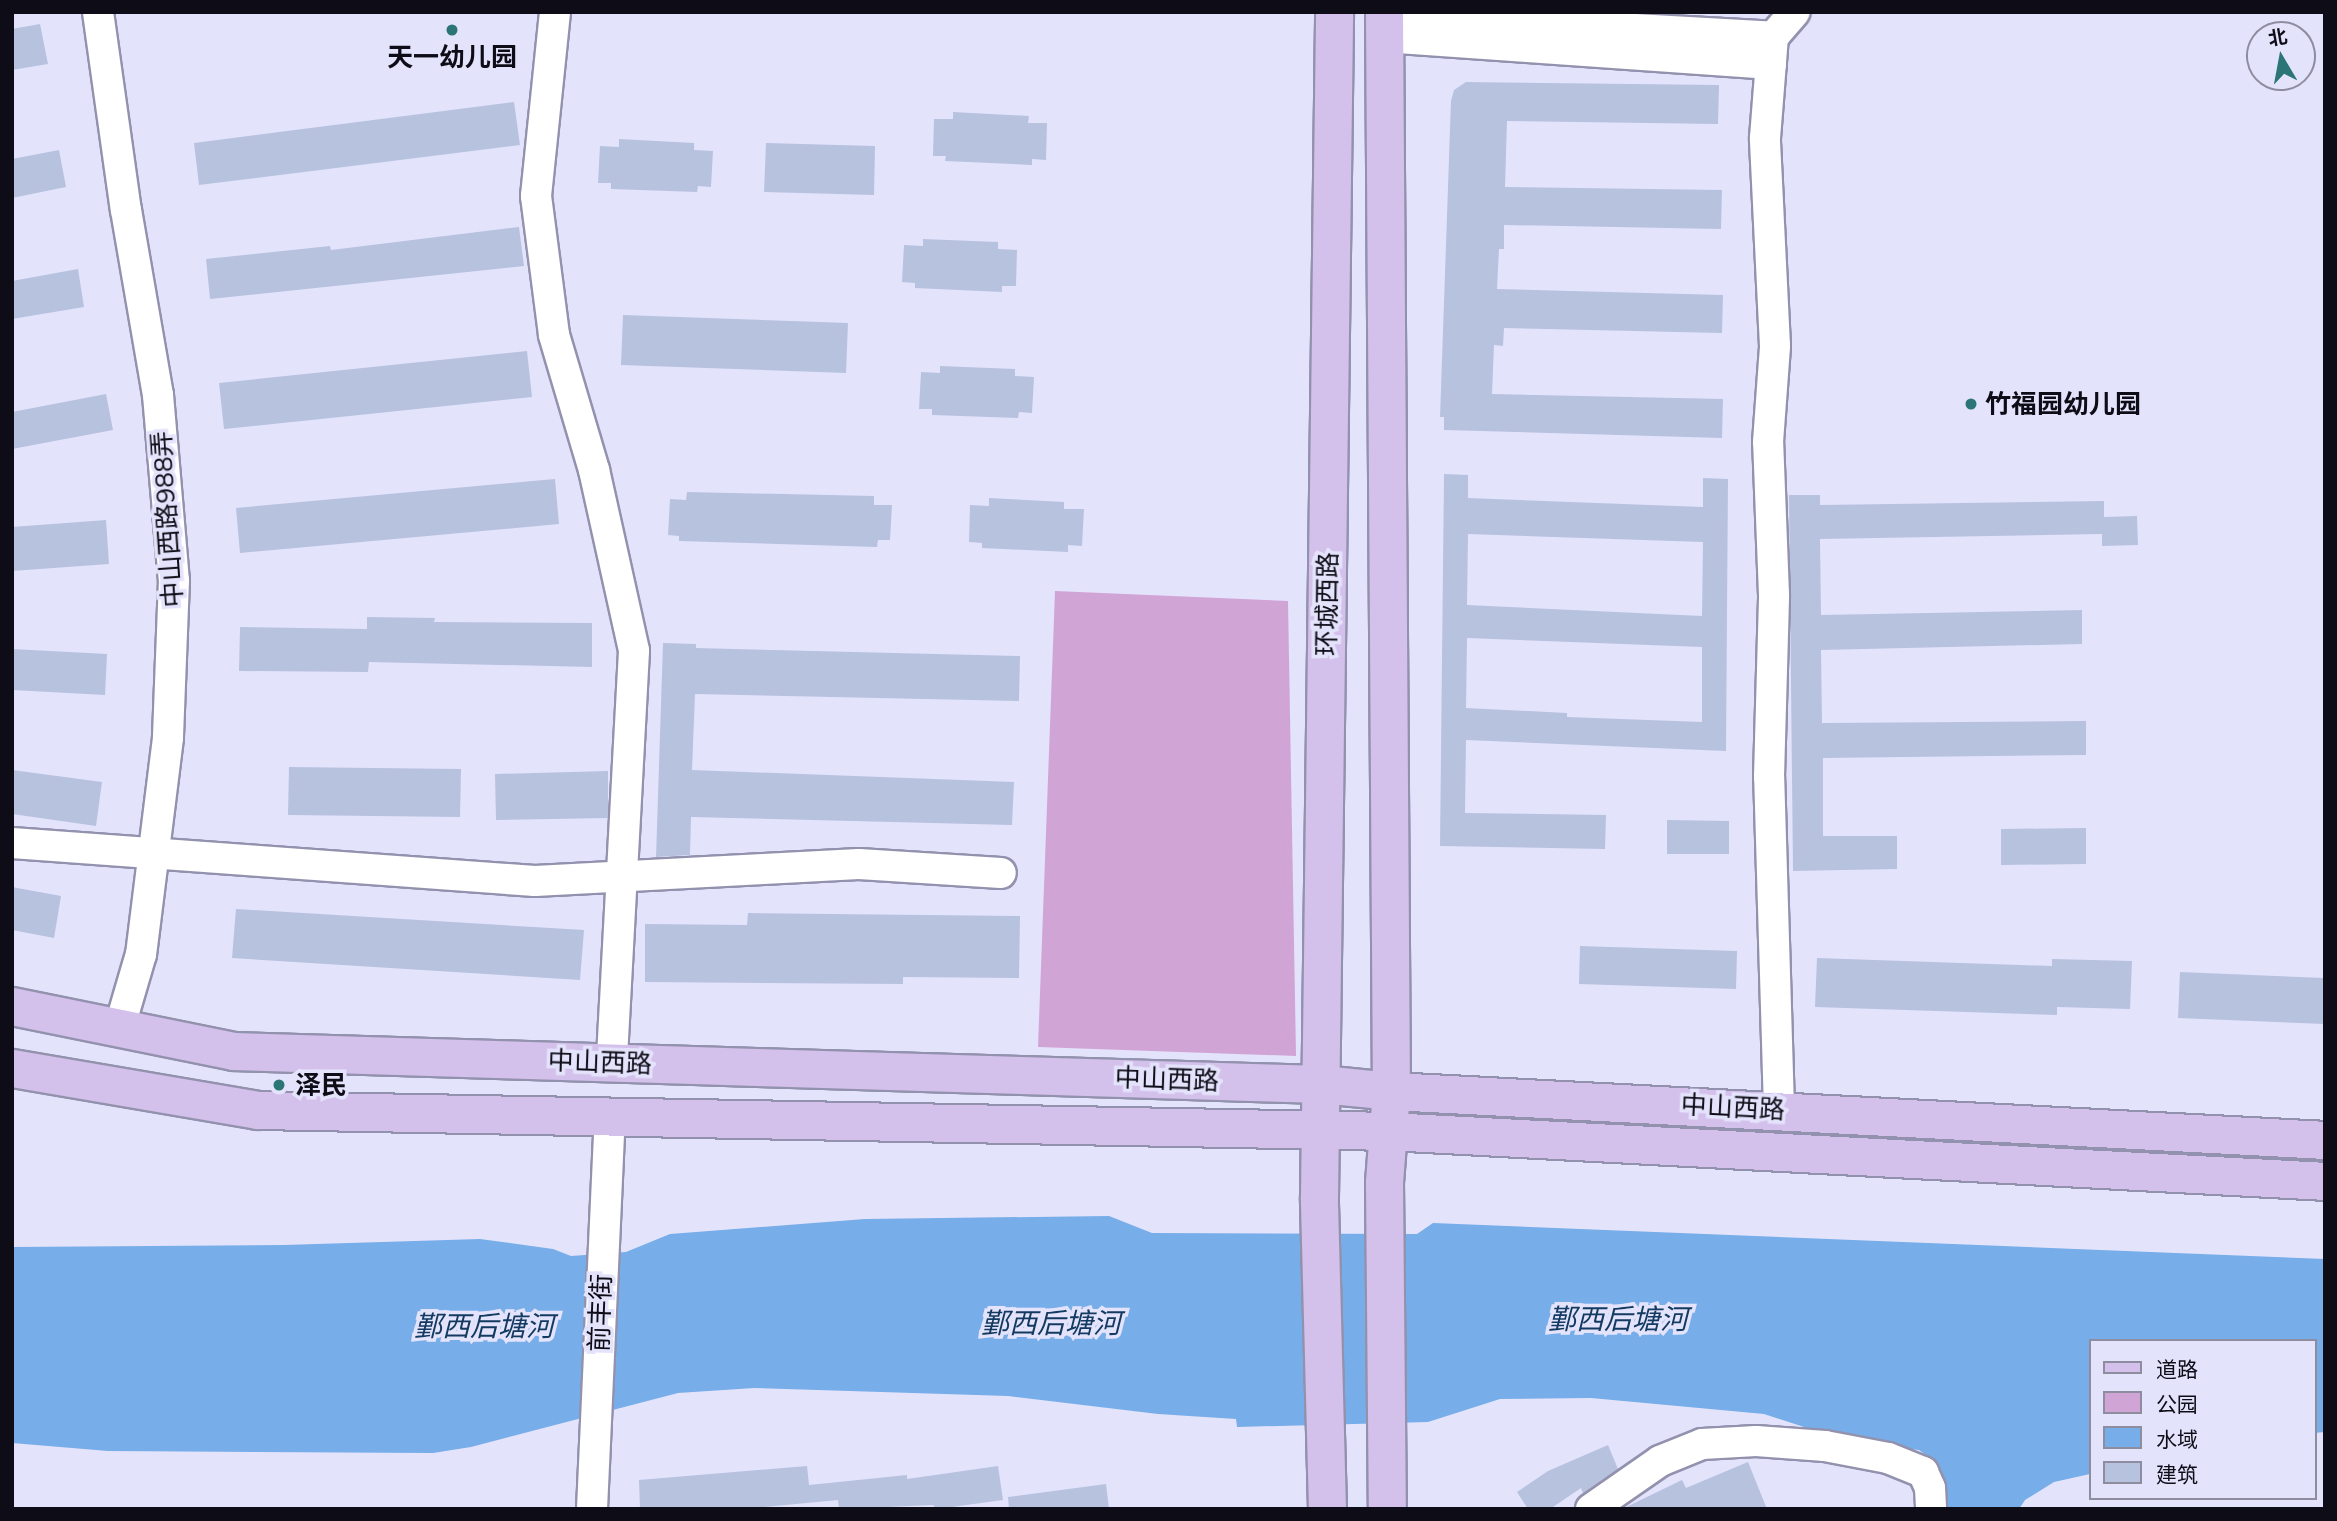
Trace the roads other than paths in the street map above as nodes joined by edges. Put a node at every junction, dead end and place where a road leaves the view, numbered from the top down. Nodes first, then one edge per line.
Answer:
1 (98, 12) edge
2 (555, 12) edge
3 (1334, 12) edge
4 (1795, 12) edge
5 (1384, 21) edge
6 (1650, 21) edge
7 (1772, 50) junction
8 (12, 843) edge
9 (153, 854) junction
10 (1001, 873) dead end
11 (622, 875) junction
12 (12, 1006) edge
13 (120, 1026) junction
14 (612, 1062) junction
15 (12, 1068) edge
16 (1321, 1084) junction
17 (1391, 1091) junction
18 (1779, 1109) junction
19 (610, 1117) junction
20 (1388, 1131) junction
21 (1321, 1132) junction
22 (2325, 1140) edge
23 (2325, 1181) edge
24 (593, 1496) edge
25 (1326, 1509) edge
26 (1387, 1509) edge
27 (1591, 1509) edge
28 (1931, 1509) edge

1 - 9 street, 中山西路988弄
2 - 11 street
3 - 16 main road, 环城西路
4 - 7 street
5 - 6 street
5 - 7 street
5 - 17 main road
6 - 7 street
7 - 18 street
8 - 9 street
9 - 11 street
9 - 13 street, 中山西路988弄
10 - 11 street
11 - 14 street
12 - 13 main road, 中山西路
13 - 14 main road, 中山西路
14 - 16 main road, 中山西路
15 - 19 main road, 中山西路
16 - 17 main road, 中山西路
16 - 21 main road, 环城西路
17 - 18 main road, 中山西路
17 - 20 main road
18 - 22 main road, 中山西路
19 - 21 main road, 中山西路
19 - 24 street, 前丰街
20 - 21 main road, 中山西路
20 - 23 main road, 中山西路
20 - 26 main road
21 - 25 main road, 环城西路
27 - 28 street

